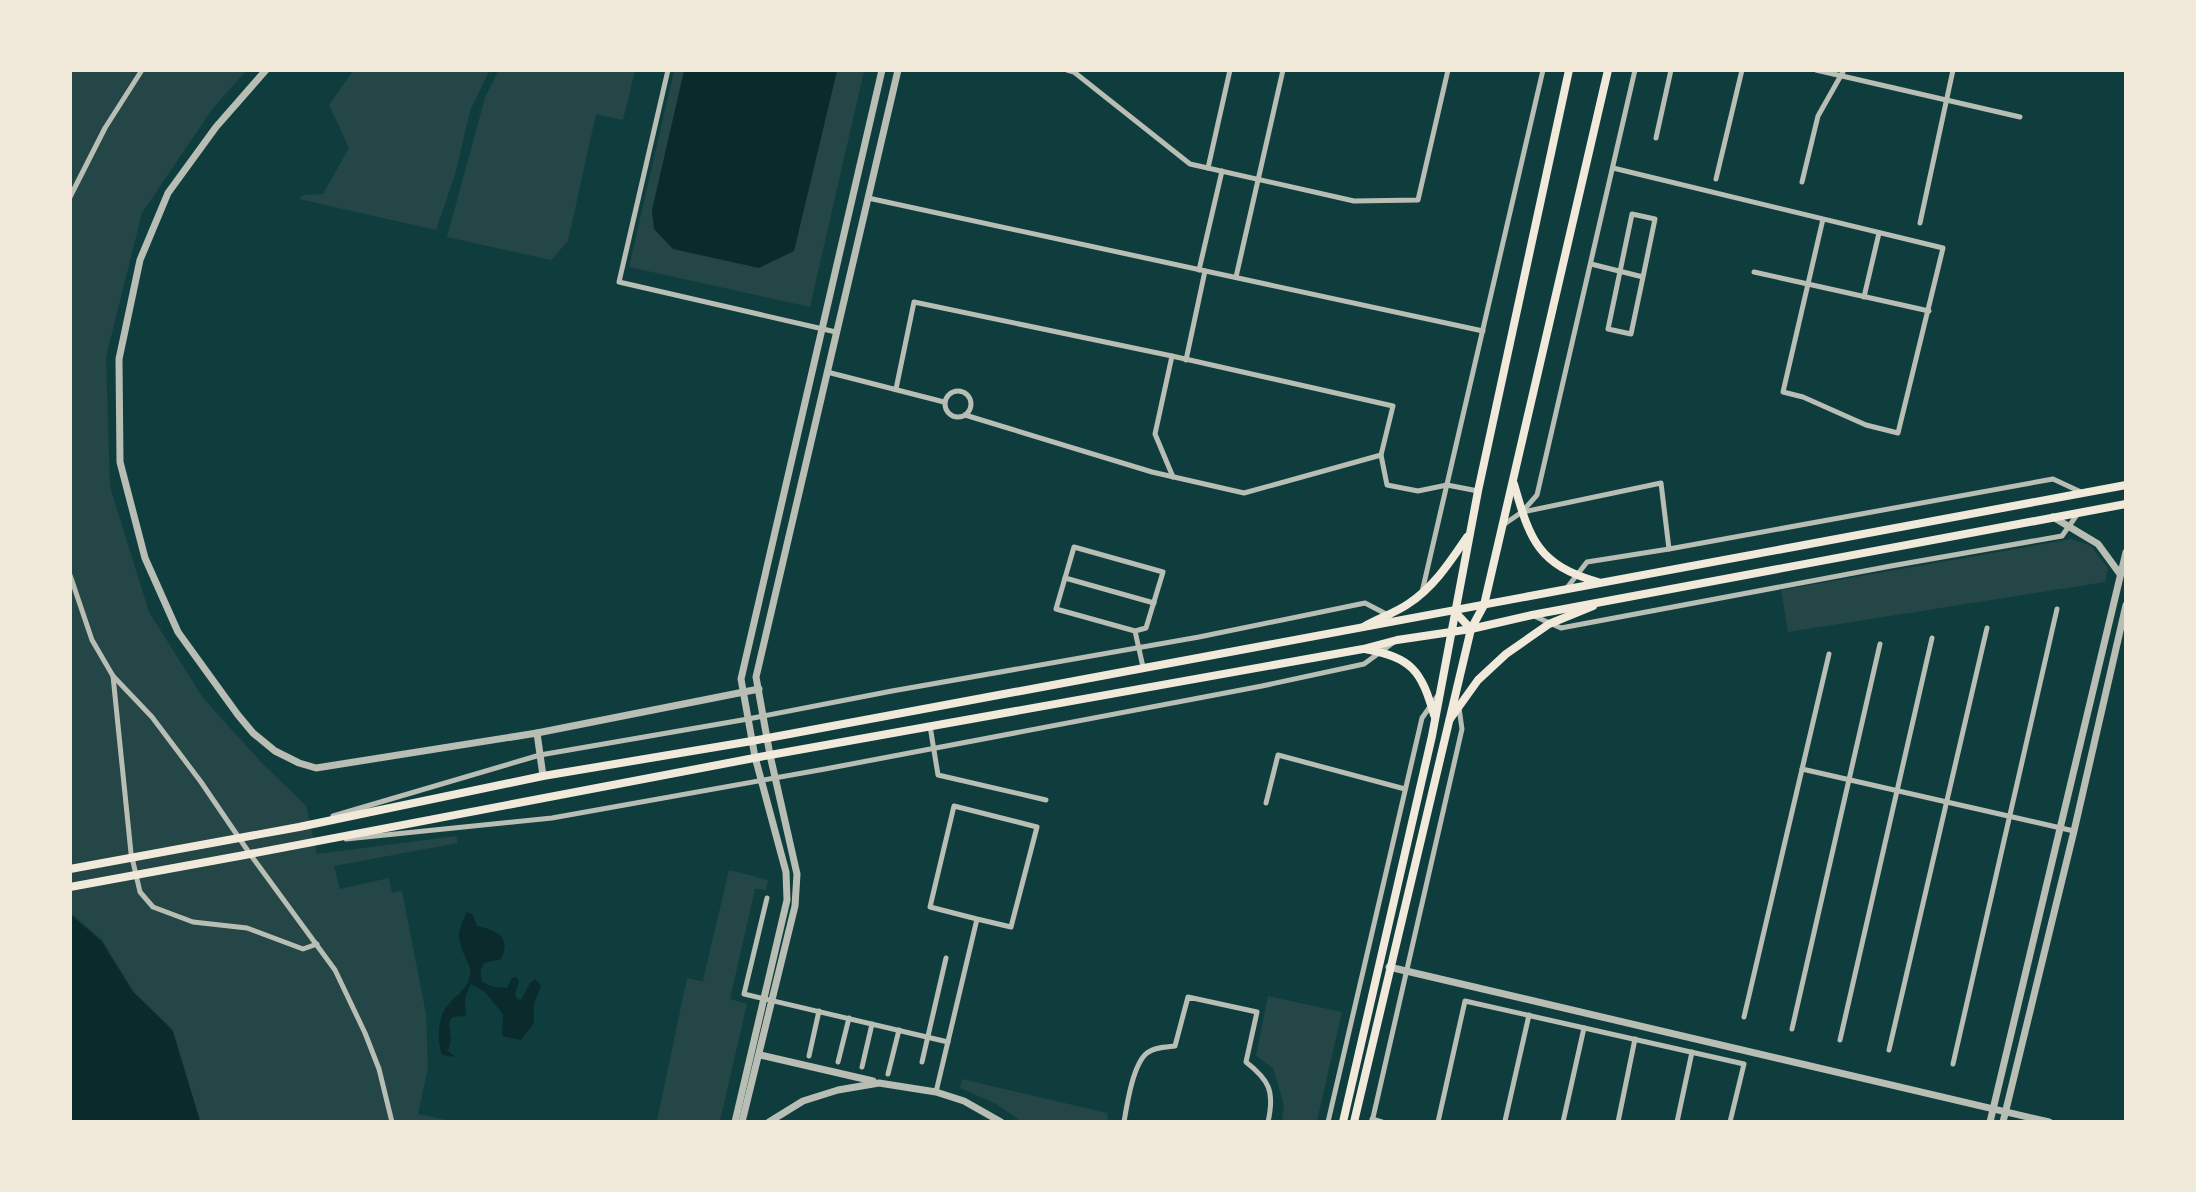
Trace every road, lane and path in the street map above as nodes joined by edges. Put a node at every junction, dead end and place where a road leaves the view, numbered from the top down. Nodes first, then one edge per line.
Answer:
1 (142, 70) edge
2 (266, 70) edge
3 (668, 70) edge
4 (882, 70) edge
5 (898, 70) edge
6 (1067, 70) edge
7 (1230, 70) edge
8 (1283, 70) edge
9 (1448, 70) edge
10 (1544, 70) edge
11 (1569, 70) edge
12 (1608, 70) edge
13 (1635, 70) edge
14 (1671, 70) edge
15 (1742, 70) edge
16 (1816, 70) edge
17 (1953, 70) edge
18 (1842, 73) edge
19 (1946, 100) junction
20 (2020, 117) dead end
21 (1656, 138) dead end
22 (1208, 168) junction
23 (1613, 168) junction
24 (1222, 171) junction
25 (1258, 179) junction
26 (1716, 179) dead end
27 (1802, 182) dead end
28 (70, 197) edge
29 (868, 198) junction
30 (1823, 219) junction
31 (1920, 223) dead end
32 (1879, 233) junction
33 (1591, 264) junction
34 (1202, 270) junction
35 (1620, 271) junction
36 (1754, 272) dead end
37 (1643, 276) junction
38 (1236, 277) junction
39 (1808, 284) junction
40 (1864, 297) junction
41 (1929, 311) junction
42 (821, 329) junction
43 (1483, 331) junction
44 (836, 332) junction
45 (1172, 356) junction
46 (1186, 360) junction
47 (827, 372) junction
48 (896, 389) junction
49 (944, 402) junction
50 (965, 415) junction
51 (1381, 455) junction
52 (1173, 477) junction
53 (1513, 480) junction
54 (1447, 485) junction
55 (2126, 485) edge
56 (1478, 491) junction
57 (2081, 492) junction
58 (2126, 504) edge
59 (1522, 512) junction
60 (2079, 512) junction
61 (2053, 517) junction
62 (1503, 525) junction
63 (2070, 526) junction
64 (1469, 533) junction
65 (1669, 549) junction
66 (2126, 552) edge
67 (2120, 574) junction
68 (70, 575) edge
69 (1576, 576) junction
70 (1065, 578) junction
71 (1598, 582) junction
72 (1566, 589) junction
73 (1421, 594) junction
74 (1154, 603) junction
75 (1601, 603) junction
76 (1484, 605) junction
77 (2126, 605) edge
78 (2057, 609) dead end
79 (1454, 611) junction
80 (1387, 614) junction
81 (1532, 615) junction
82 (1400, 621) junction
83 (1549, 624) junction
84 (1365, 626) junction
85 (1987, 628) dead end
86 (1471, 629) junction
87 (1450, 631) junction
88 (1135, 632) junction
89 (1932, 638) dead end
90 (1397, 640) junction
91 (1880, 644) dead end
92 (1139, 647) junction
93 (1363, 649) junction
94 (1381, 652) junction
95 (1829, 654) dead end
96 (1143, 667) junction
97 (113, 676) junction
98 (759, 689) junction
99 (743, 692) junction
100 (1440, 692) junction
101 (1456, 696) junction
102 (1430, 703) junction
103 (1459, 709) junction
104 (764, 716) junction
105 (748, 719) junction
106 (1435, 719) junction
107 (1448, 723) junction
108 (930, 726) junction
109 (537, 733) junction
110 (767, 738) junction
111 (752, 741) junction
112 (934, 748) junction
113 (770, 754) junction
114 (540, 755) junction
115 (755, 758) junction
116 (1802, 769) junction
117 (543, 776) junction
118 (775, 777) junction
119 (1849, 779) junction
120 (761, 780) junction
121 (1405, 789) junction
122 (1897, 790) junction
123 (1046, 800) dead end
124 (1947, 802) junction
125 (1266, 804) dead end
126 (2010, 816) junction
127 (299, 827) junction
128 (2060, 828) junction
129 (2074, 831) junction
130 (239, 838) junction
131 (308, 843) junction
132 (250, 854) junction
133 (70, 869) edge
134 (70, 886) edge
135 (767, 898) dead end
136 (977, 919) junction
137 (317, 944) junction
138 (946, 958) dead end
139 (1389, 967) junction
140 (1407, 970) junction
141 (769, 1000) junction
142 (819, 1011) junction
143 (1529, 1015) junction
144 (1744, 1017) dead end
145 (849, 1018) junction
146 (872, 1024) junction
147 (1584, 1028) junction
148 (1792, 1029) dead end
149 (899, 1030) junction
150 (927, 1037) junction
151 (1635, 1040) junction
152 (1840, 1040) dead end
153 (948, 1041) junction
154 (1889, 1050) dead end
155 (1692, 1052) junction
156 (760, 1054) junction
157 (809, 1056) dead end
158 (838, 1062) dead end
159 (921, 1062) dead end
160 (1953, 1064) dead end
161 (862, 1067) dead end
162 (888, 1074) dead end
163 (879, 1083) junction
164 (936, 1092) junction
165 (1993, 1108) junction
166 (2005, 1111) junction
167 (1372, 1120) edge
168 (1505, 1121) edge
169 (392, 1122) edge
170 (735, 1122) edge
171 (742, 1122) edge
172 (769, 1122) edge
173 (1001, 1122) edge
174 (1124, 1122) edge
175 (1268, 1122) edge
176 (1328, 1122) edge
177 (1343, 1122) edge
178 (1354, 1122) edge
179 (1382, 1122) edge
180 (1438, 1122) edge
181 (1563, 1122) edge
182 (1618, 1122) edge
183 (1677, 1122) edge
184 (1730, 1122) edge
185 (1990, 1122) edge
186 (2002, 1122) edge
187 (2049, 1122) edge

1 - 28 street
2 - 109 street
3 - 42 street
4 - 42 street
5 - 29 street
6 - 22 street
7 - 22 street
8 - 25 street
9 - 25 street
10 - 43 street
11 - 56 main road
12 - 53 main road
13 - 23 street
14 - 21 street
15 - 26 street
16 - 18 street
17 - 19 street
18 - 19 street
18 - 27 street
19 - 20 street
19 - 31 street
22 - 24 street
23 - 30 street
23 - 33 street
24 - 25 street
24 - 34 street
25 - 38 street
29 - 34 street
29 - 44 street
30 - 32 street
30 - 39 street
32 - 40 street
32 - 41 street
33 - 35 street
33 - 59 street
34 - 38 street
34 - 46 street
35 - 37 street
35 - 37 street
35 - 37 street
36 - 39 street
38 - 43 street
39 - 40 street
39 - 41 street
40 - 41 street
42 - 44 street
42 - 99 street
43 - 54 street
44 - 47 street
45 - 46 street
45 - 48 street
45 - 52 street
46 - 51 street
47 - 48 street
47 - 98 street
48 - 49 street
49 - 50 street
49 - 50 street
50 - 52 street
51 - 52 street
51 - 54 street
53 - 59 main road
53 - 62 main road
54 - 56 street
54 - 73 street
55 - 57 highway
56 - 64 main road
57 - 65 street
57 - 71 highway
58 - 60 highway
59 - 62 street
59 - 65 street
59 - 69 main road
60 - 61 highway
60 - 63 street
61 - 63 street
61 - 75 highway
62 - 76 main road
63 - 67 street
63 - 83 street
64 - 73 main road
64 - 79 main road
65 - 69 street
66 - 67 street
67 - 128 street
68 - 97 street
69 - 71 main road
69 - 72 street
70 - 74 street
70 - 74 street
70 - 88 street
71 - 72 highway
72 - 76 highway
73 - 80 main road
74 - 88 street
75 - 81 highway
75 - 83 main road
76 - 79 highway
76 - 86 main road
77 - 129 street
78 - 126 street
79 - 82 highway
79 - 86 main road
79 - 87 main road
80 - 82 street
80 - 84 main road
80 - 92 street
81 - 83 street
81 - 86 highway
82 - 84 highway
83 - 103 main road
84 - 96 highway
85 - 124 street
86 - 87 highway
86 - 101 main road
87 - 90 highway
87 - 100 main road
88 - 92 street
89 - 122 street
90 - 93 highway
90 - 94 street
91 - 119 street
92 - 96 street
92 - 104 street
93 - 94 main road
93 - 108 highway
94 - 102 main road
94 - 112 street
95 - 116 street
96 - 110 highway
97 - 130 street
97 - 137 street
98 - 99 street
98 - 104 street
99 - 105 street
99 - 109 street
100 - 102 street
100 - 106 main road
101 - 103 street
101 - 107 main road
102 - 106 main road
102 - 121 street
103 - 107 main road
103 - 140 street
104 - 105 street
104 - 110 street
105 - 111 street
105 - 114 street
106 - 177 main road
107 - 139 main road
108 - 112 street
108 - 113 highway
109 - 114 street
110 - 111 highway
110 - 113 street
111 - 115 street
111 - 117 highway
112 - 118 street
112 - 123 street
113 - 115 highway
113 - 118 street
114 - 117 street
114 - 127 street
115 - 120 street
115 - 131 highway
116 - 119 street
116 - 144 street
117 - 127 highway
118 - 120 street
118 - 141 street
119 - 122 street
119 - 148 street
120 - 131 street
120 - 141 street
121 - 125 street
121 - 176 street
122 - 124 street
122 - 152 street
124 - 126 street
124 - 154 street
126 - 128 street
126 - 160 street
127 - 130 highway
128 - 129 street
128 - 165 street
129 - 166 street
130 - 132 street
130 - 133 highway
131 - 132 highway
132 - 134 highway
132 - 137 street
135 - 141 street
136 - 136 street
136 - 153 street
137 - 169 street
138 - 150 street
139 - 140 street
139 - 178 main road
140 - 165 street
140 - 167 street
141 - 142 street
141 - 156 street
141 - 170 street
142 - 145 street
142 - 157 street
143 - 147 street
143 - 168 street
143 - 180 street
145 - 146 street
145 - 158 street
146 - 149 street
146 - 161 street
147 - 151 street
147 - 181 street
149 - 150 street
149 - 162 street
150 - 153 street
150 - 159 street
151 - 155 street
151 - 182 street
153 - 164 street
155 - 183 street
155 - 184 street
156 - 163 street
156 - 171 street
163 - 164 street
163 - 172 street
164 - 173 street
165 - 166 street
165 - 185 street
166 - 186 street
166 - 187 street
167 - 179 street
174 - 175 street

